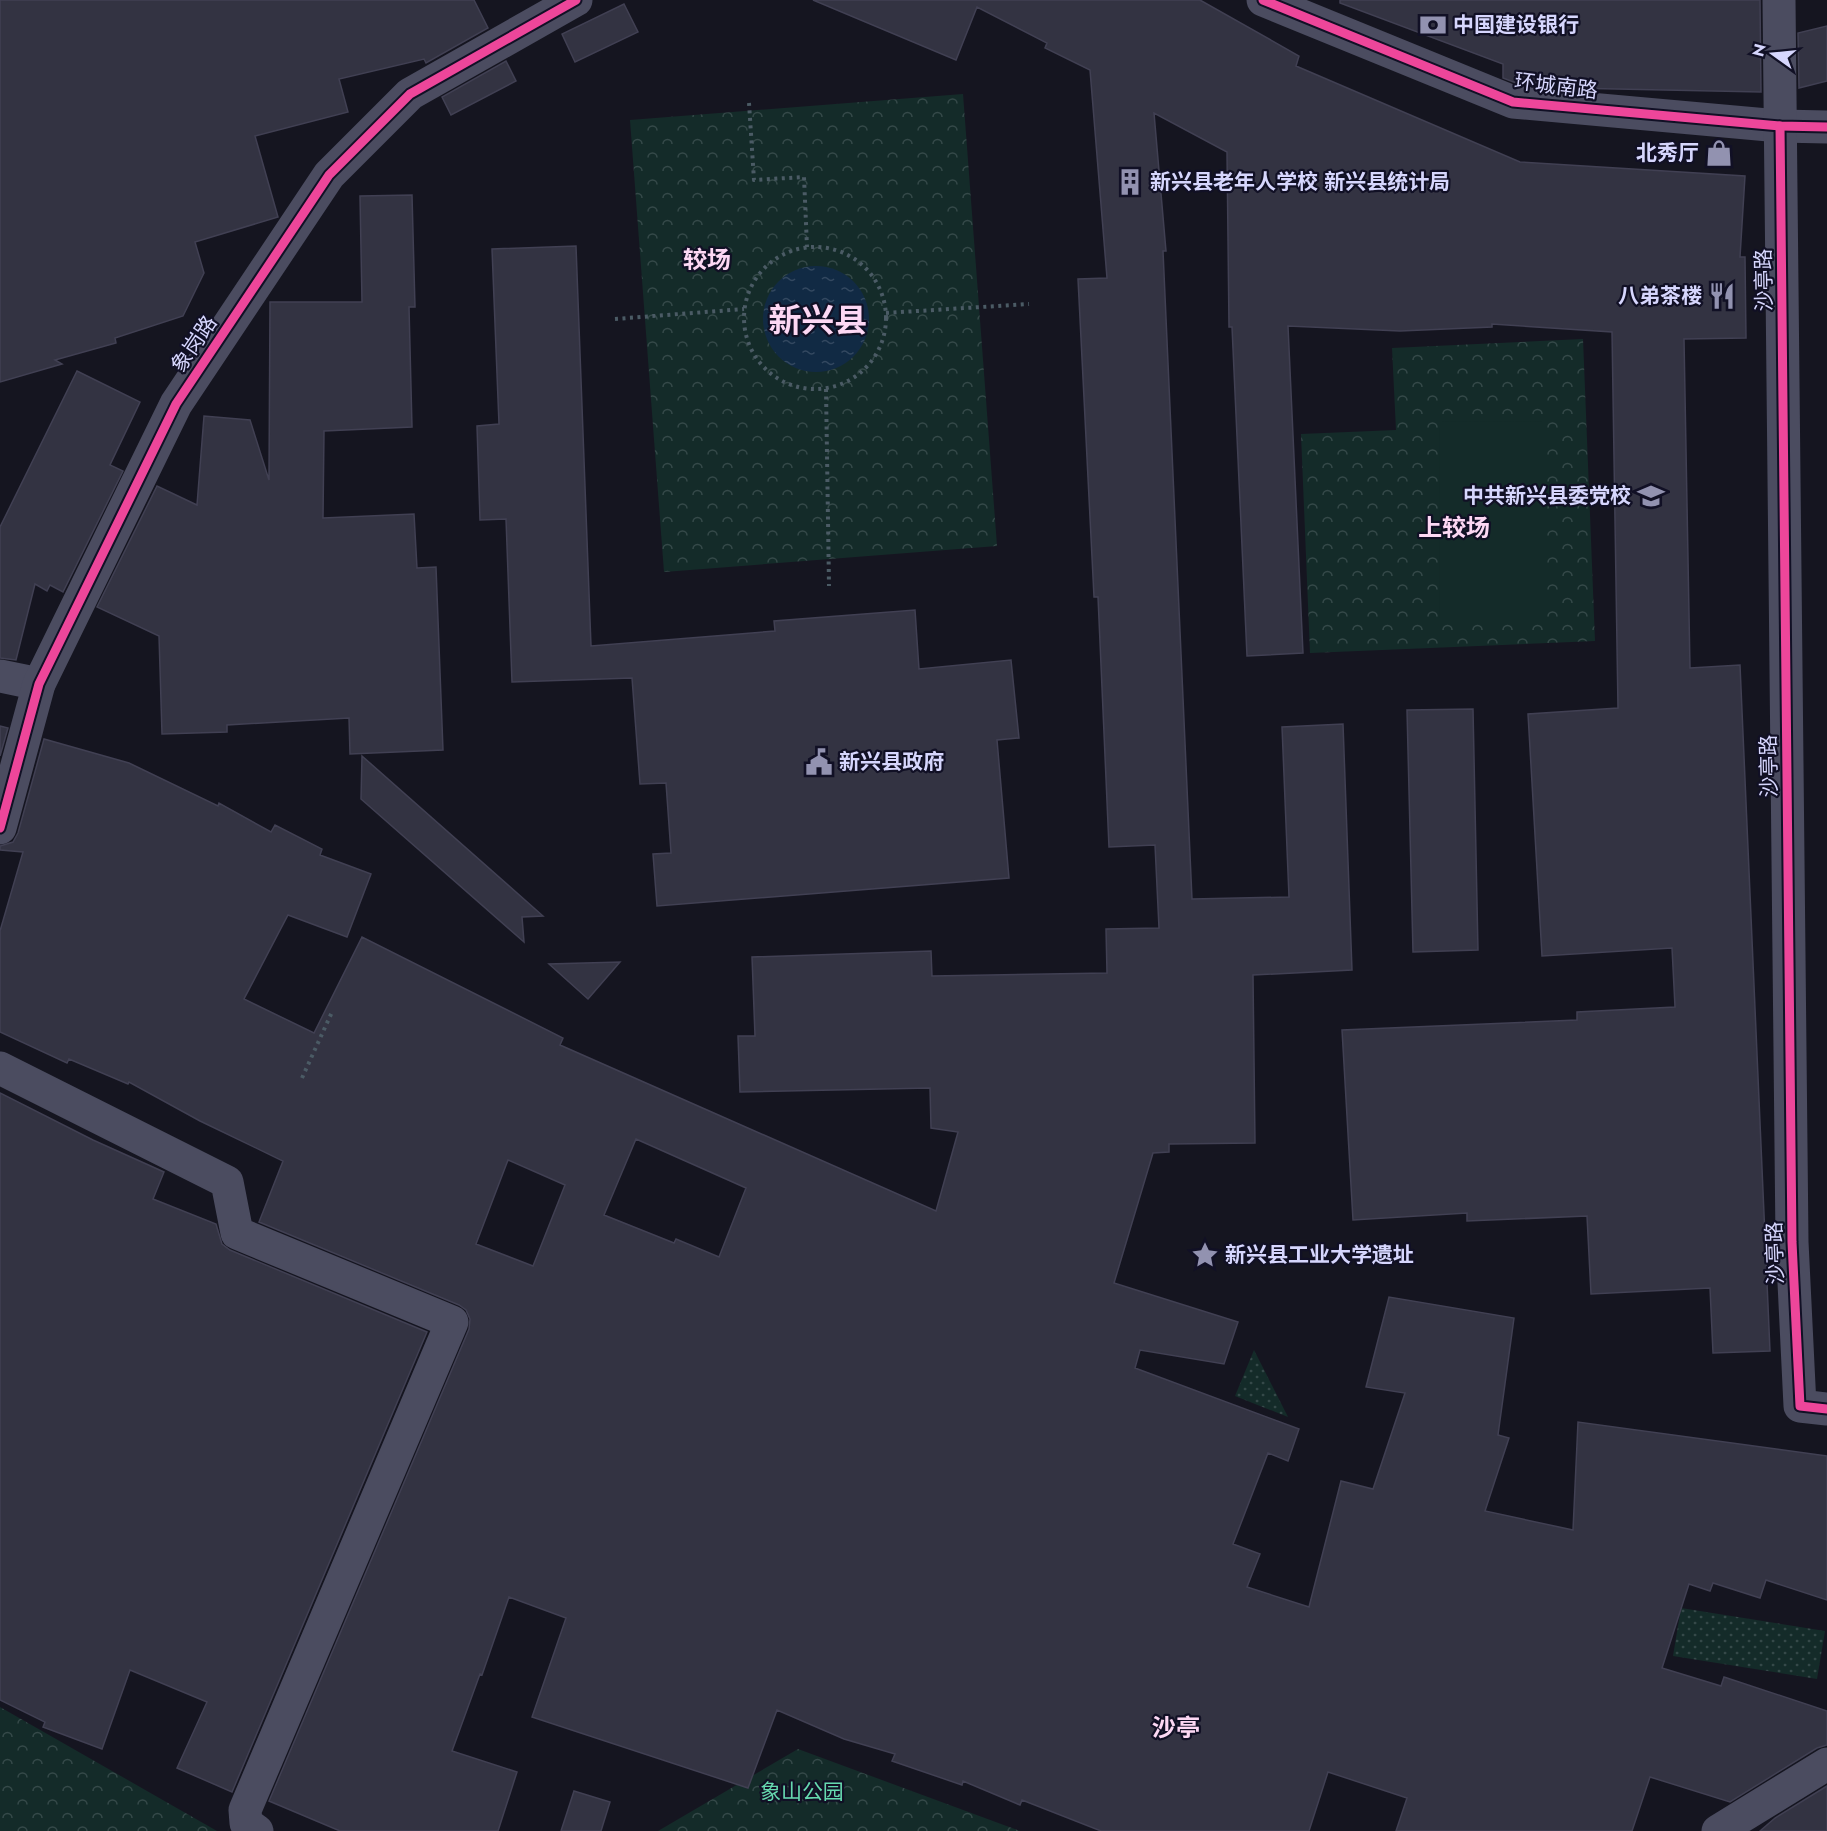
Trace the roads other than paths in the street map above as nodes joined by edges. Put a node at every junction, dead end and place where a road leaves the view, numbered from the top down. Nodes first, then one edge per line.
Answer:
1 (576, 0) edge
2 (1263, 0) edge
3 (1779, 0) edge
4 (1780, 126) junction
5 (1827, 127) edge
6 (0, 676) edge
7 (39, 684) junction
8 (0, 828) edge
9 (0, 1068) edge
10 (1813, 1408) edge
11 (1827, 1764) edge
12 (257, 1831) edge
13 (1718, 1831) edge

1 - 7 street, 象岗路
2 - 4 street, 环城南路
3 - 4 street, 沙亭路
4 - 5 street, 环城南路
4 - 10 street, 沙亭路
6 - 7 street
7 - 8 street, 象岗路
9 - 12 street
11 - 13 street

